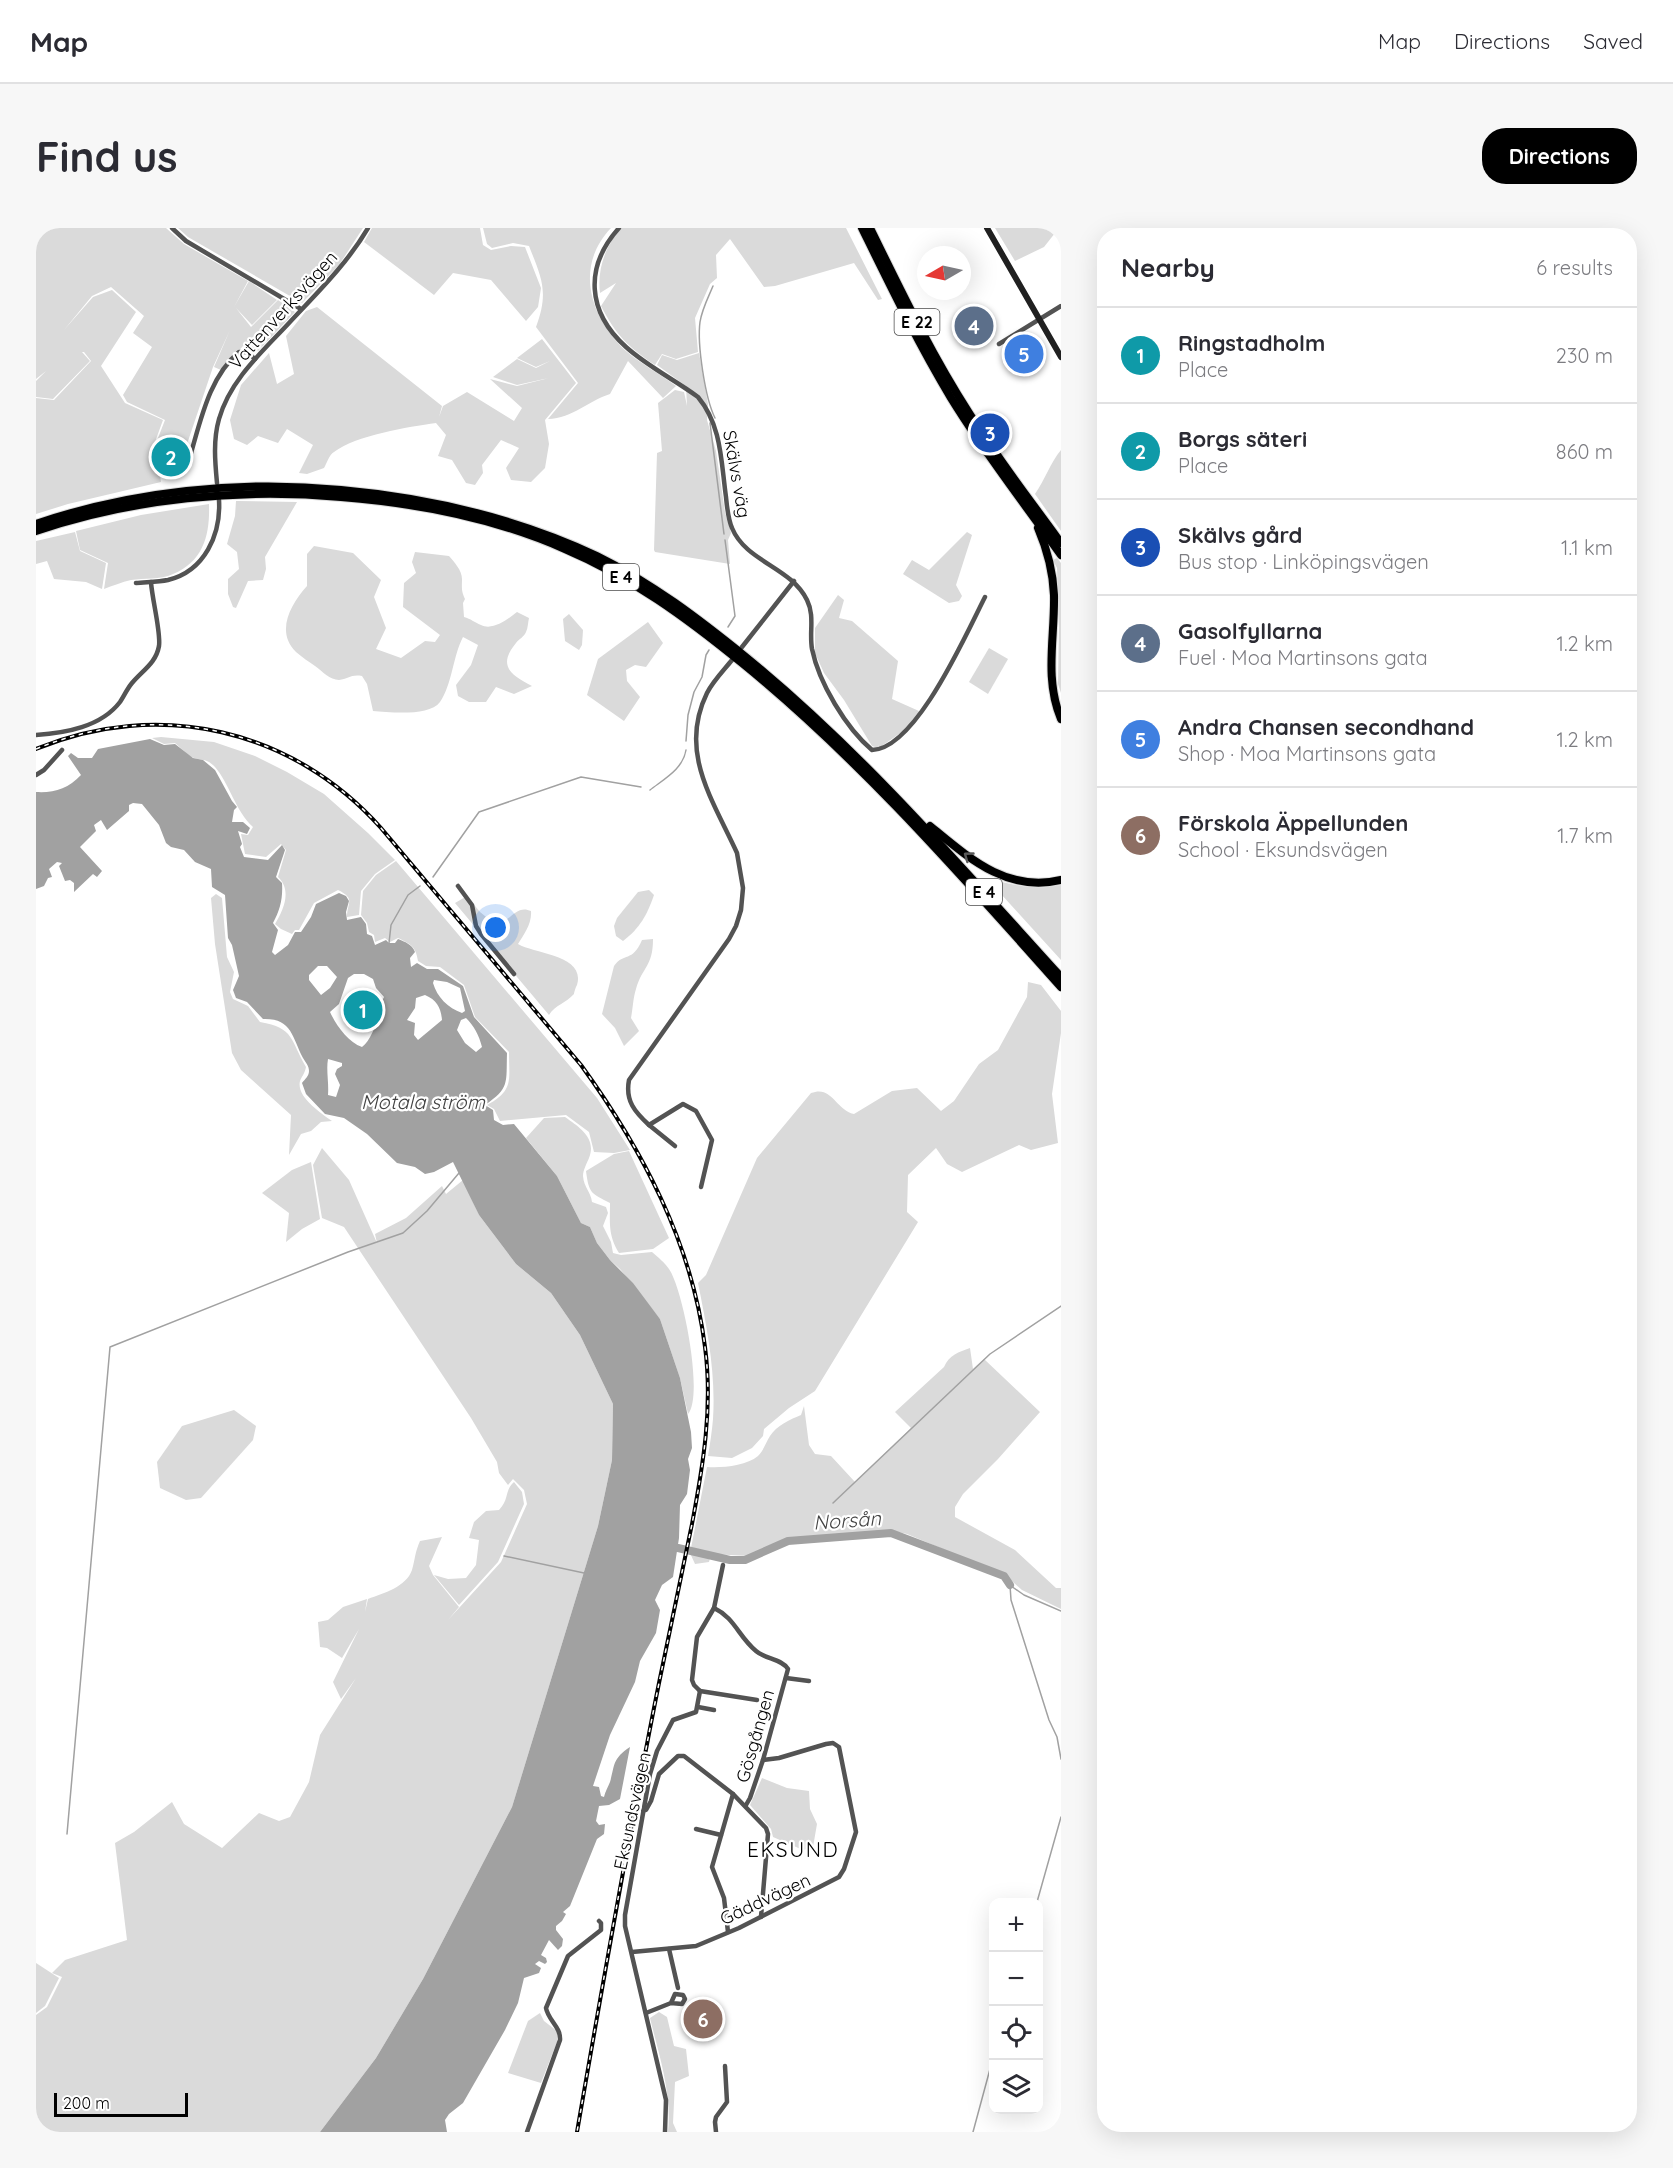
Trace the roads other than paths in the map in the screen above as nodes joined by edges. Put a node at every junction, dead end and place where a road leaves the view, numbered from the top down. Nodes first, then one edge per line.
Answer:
1 (172, 228) edge
2 (368, 228) edge
3 (619, 228) edge
4 (862, 228) edge
5 (870, 228) edge
6 (987, 228) edge
7 (1061, 306) edge
8 (302, 309) junction
9 (1039, 319) junction
10 (999, 344) dead end
11 (1061, 357) edge
12 (255, 359) junction
13 (191, 453) dead end
14 (217, 483) dead end
15 (219, 500) dead end
16 (1033, 515) junction
17 (36, 524) edge
18 (36, 531) edge
19 (1061, 543) edge
20 (1061, 555) edge
21 (794, 581) junction
22 (136, 582) dead end
23 (151, 582) junction
24 (985, 597) dead end
25 (742, 647) dead end
26 (732, 660) dead end
27 (1061, 719) edge
28 (36, 735) edge
29 (62, 750) dead end
30 (36, 775) edge
31 (908, 808) junction
32 (1061, 880) edge
33 (458, 886) dead end
34 (514, 974) dead end
35 (1061, 976) edge
36 (1061, 987) edge
37 (649, 1125) junction
38 (675, 1146) dead end
39 (701, 1187) dead end
40 (723, 1565) dead end
41 (714, 1608) junction
42 (787, 1676) junction
43 (809, 1681) dead end
44 (700, 1691) junction
45 (757, 1700) dead end
46 (698, 1707) junction
47 (714, 1710) dead end
48 (763, 1760) junction
49 (733, 1794) junction
50 (746, 1805) junction
51 (643, 1810) junction
52 (696, 1829) dead end
53 (721, 1835) junction
54 (761, 1917) junction
55 (599, 1921) dead end
56 (728, 1932) junction
57 (669, 1949) junction
58 (632, 1952) junction
59 (678, 1988) dead end
60 (671, 2003) dead end
61 (646, 2013) junction
62 (725, 2066) dead end
63 (527, 2132) edge
64 (665, 2132) edge
65 (716, 2132) edge

1 - 8 street
2 - 8 street, Vattenverksvägen
3 - 21 street, Skälvs väg
4 - 16 highway, E 22
5 - 19 highway, E 22
6 - 9 street
7 - 9 street
8 - 12 street, Vattenverksvägen
9 - 10 street
9 - 11 street
12 - 13 street
12 - 14 street, Vattenverksvägen
15 - 23 street
16 - 20 highway, E 22
16 - 27 highway
17 - 31 highway, E 4
18 - 36 highway, E 4
21 - 24 street, Skälvs väg
21 - 25 street
22 - 23 street
23 - 28 street
26 - 37 street
29 - 30 street
32 -> 31 highway
31 - 35 highway, E 4
33 - 34 street
37 - 38 street
37 - 39 street
40 - 41 street
41 - 42 street
41 - 44 street
42 - 43 street
42 - 48 street, Gösgången
44 - 45 street
44 - 46 street
46 - 47 street
46 - 51 street, Eksundsvägen
48 - 50 street, Gösgången
48 - 54 street, Gäddvägen
49 - 50 street
49 - 51 street
49 - 53 street
50 - 54 street
51 - 58 street, Eksundsvägen
52 - 53 street
53 - 56 street
54 - 56 street, Gäddvägen
55 - 63 street
56 - 57 street, Gäddvägen
57 - 58 street, Gäddvägen
57 - 59 street
58 - 61 street, Eksundsvägen
60 - 61 street
61 - 64 street, Eksundsvägen
62 - 65 street

